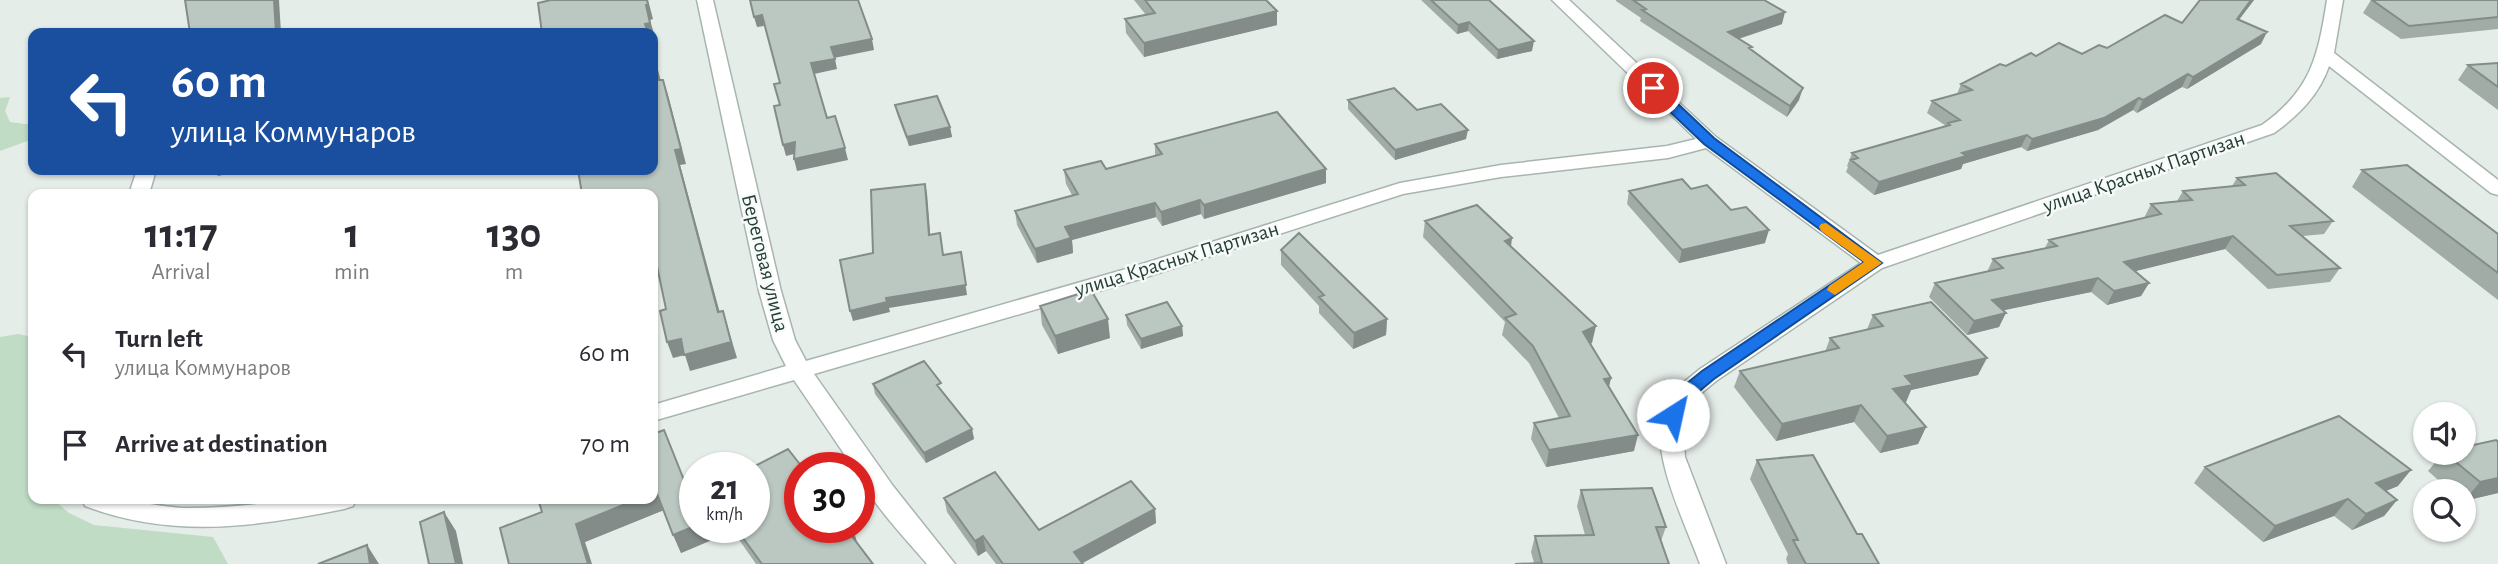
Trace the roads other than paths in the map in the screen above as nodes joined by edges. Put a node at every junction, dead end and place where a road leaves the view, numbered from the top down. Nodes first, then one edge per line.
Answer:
1 (705, 0) edge
2 (1560, 0) edge
3 (2335, 0) edge
4 (2326, 55) junction
5 (1709, 141) junction
6 (2498, 189) edge
7 (1875, 263) junction
8 (800, 372) junction
9 (658, 412) edge
10 (109, 504) edge
11 (315, 504) edge
12 (942, 564) edge
13 (1713, 564) edge

1 - 8 street, Береговая улица
2 - 5 street
3 - 4 street, улица Красных Партизан
4 - 6 street
4 - 7 street, улица Красных Партизан
5 - 7 street
5 - 8 street, улица Красных Партизан
7 - 13 street, улица Красных Партизан
8 - 9 street, улица Красных Партизан
8 - 12 street, Береговая улица
10 - 11 street

